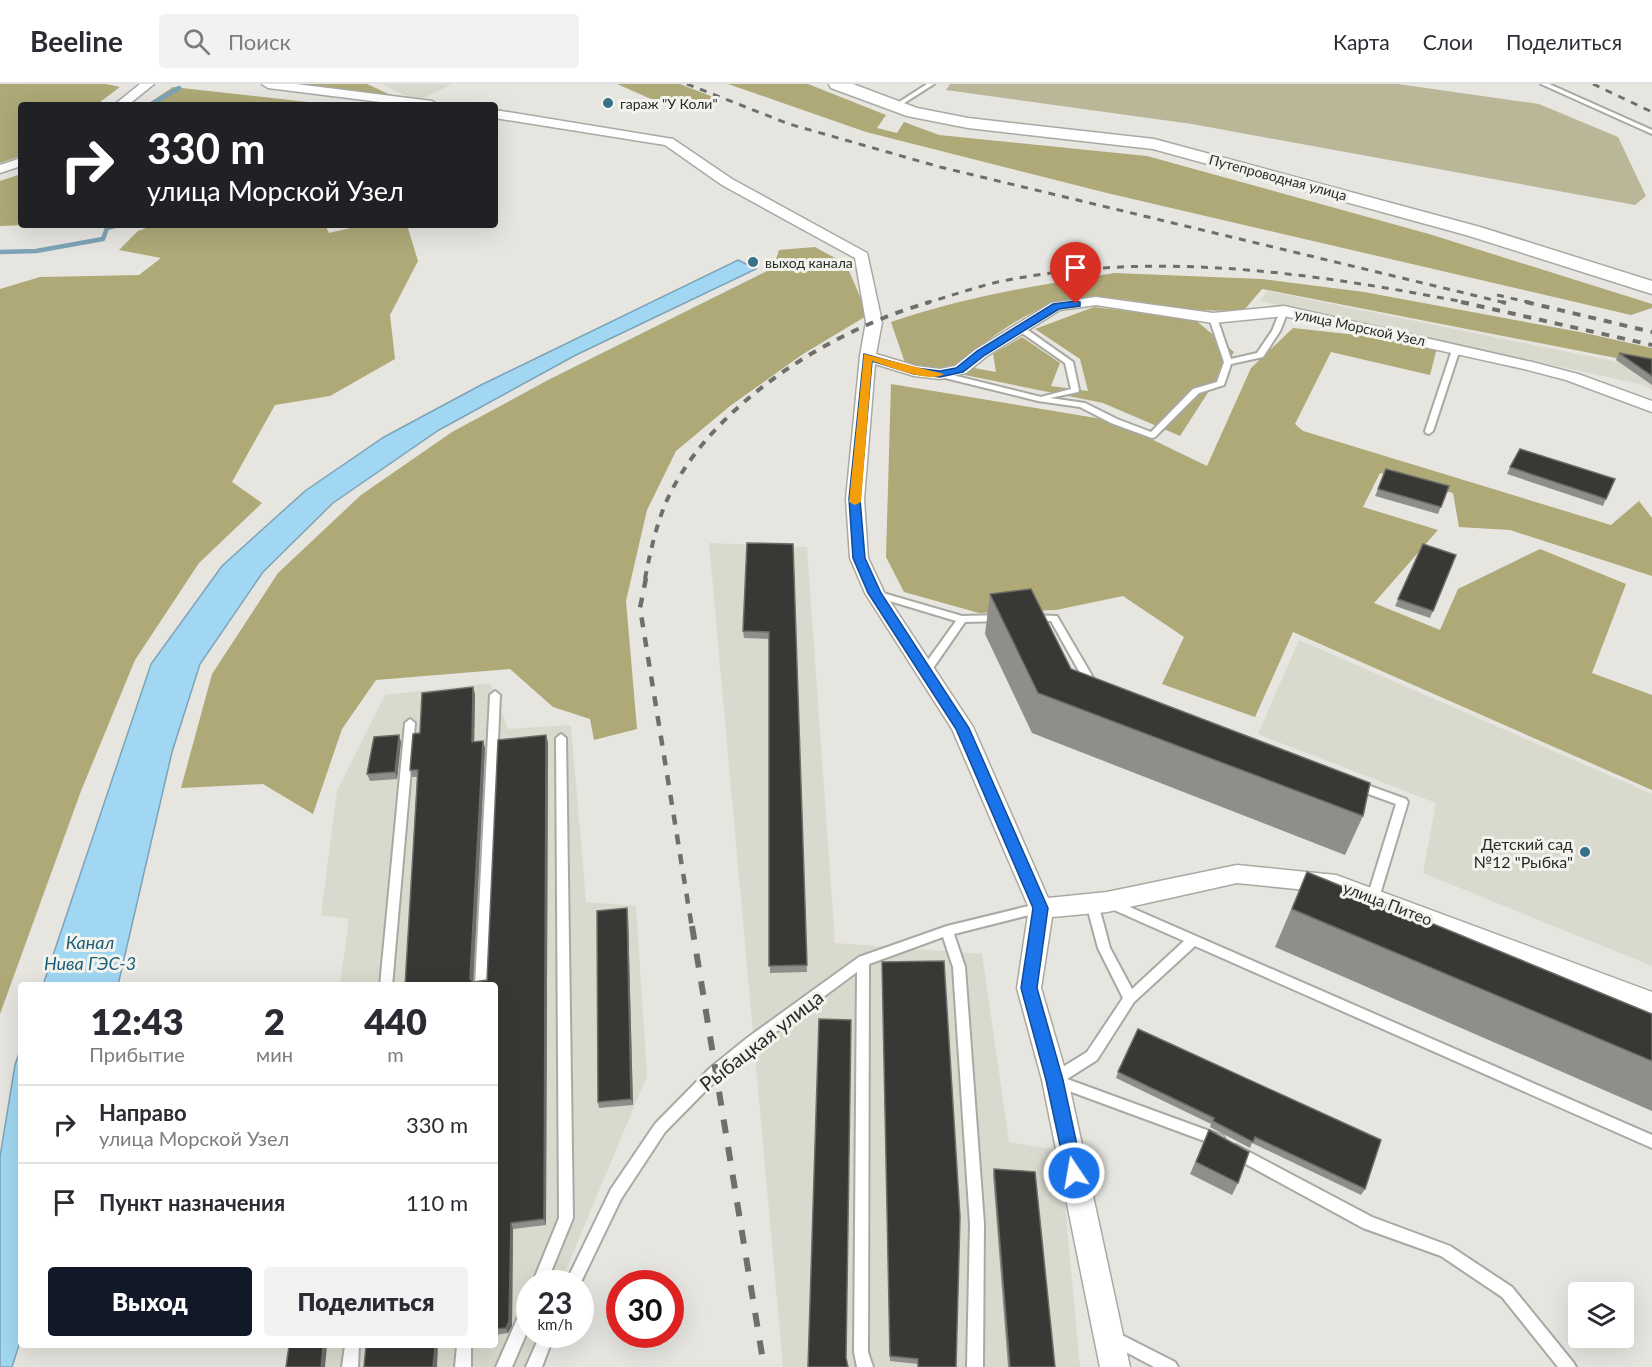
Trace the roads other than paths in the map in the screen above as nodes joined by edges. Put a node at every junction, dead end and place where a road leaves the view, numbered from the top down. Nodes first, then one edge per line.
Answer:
1 (148, 84) edge
2 (268, 84) edge
3 (837, 84) edge
4 (931, 84) edge
5 (1544, 84) edge
6 (124, 102) edge
7 (409, 102) edge
8 (896, 106) junction
9 (498, 114) edge
10 (1652, 132) edge
11 (18, 163) edge
12 (0, 169) edge
13 (1652, 288) edge
14 (1284, 311) junction
15 (1213, 318) junction
16 (1019, 328) junction
17 (1456, 349) junction
18 (868, 356) junction
19 (1228, 362) junction
20 (940, 374) junction
21 (1038, 399) junction
22 (1652, 407) edge
23 (1429, 431) dead end
24 (874, 593) junction
25 (962, 619) junction
26 (925, 670) junction
27 (495, 695) dead end
28 (1107, 695) edge
29 (410, 723) dead end
30 (561, 738) dead end
31 (1348, 782) edge
32 (1372, 898) junction
33 (1099, 902) junction
34 (1041, 908) junction
35 (947, 931) junction
36 (1193, 940) junction
37 (863, 962) junction
38 (386, 982) edge
39 (481, 982) edge
40 (1130, 998) junction
41 (1652, 1003) edge
42 (1055, 1080) junction
43 (1652, 1142) edge
44 (544, 1270) edge
45 (579, 1270) edge
46 (1109, 1335) junction
47 (516, 1339) edge
48 (352, 1348) edge
49 (464, 1348) edge
50 (542, 1348) edge
51 (350, 1367) edge
52 (463, 1367) edge
53 (504, 1367) edge
54 (534, 1367) edge
55 (865, 1367) edge
56 (975, 1367) edge
57 (1115, 1367) edge
58 (1170, 1367) edge
59 (1568, 1367) edge

1 - 6 street
2 - 7 street
3 - 8 main road, Путепроводная улица
4 - 8 lane
5 - 10 lane
8 - 13 main road, Путепроводная улица
9 - 18 street
11 - 12 street
14 - 15 street, улица Морской Узел
14 - 17 street, улица Морской Узел
14 - 19 lane
15 - 16 street, улица Морской Узел
15 - 19 lane
16 - 20 street, улица Морской Узел
16 - 21 lane
17 - 22 street, улица Морской Узел
17 - 23 lane
18 - 20 street, улица Морской Узел
18 - 24 street
19 - 21 lane
20 - 21 lane
24 - 25 lane
24 - 26 street
25 - 26 lane
25 - 28 lane
26 - 34 street
27 - 39 lane
29 - 38 lane
30 - 44 lane
31 - 32 lane
32 - 33 street, улица Питео
32 - 41 street, улица Питео
33 - 34 street, улица Питео
33 - 36 lane
33 - 40 lane
34 - 35 lane, Рыбацкая улица
34 - 42 street
35 - 37 lane, Рыбацкая улица
35 - 56 lane
36 - 40 lane
36 - 43 lane
37 - 45 lane, Рыбацкая улица
37 - 55 lane
40 - 42 lane
42 - 46 street
42 - 59 lane
46 - 57 street
46 - 58 lane
47 - 53 lane
48 - 51 lane
49 - 52 lane
50 - 54 lane

